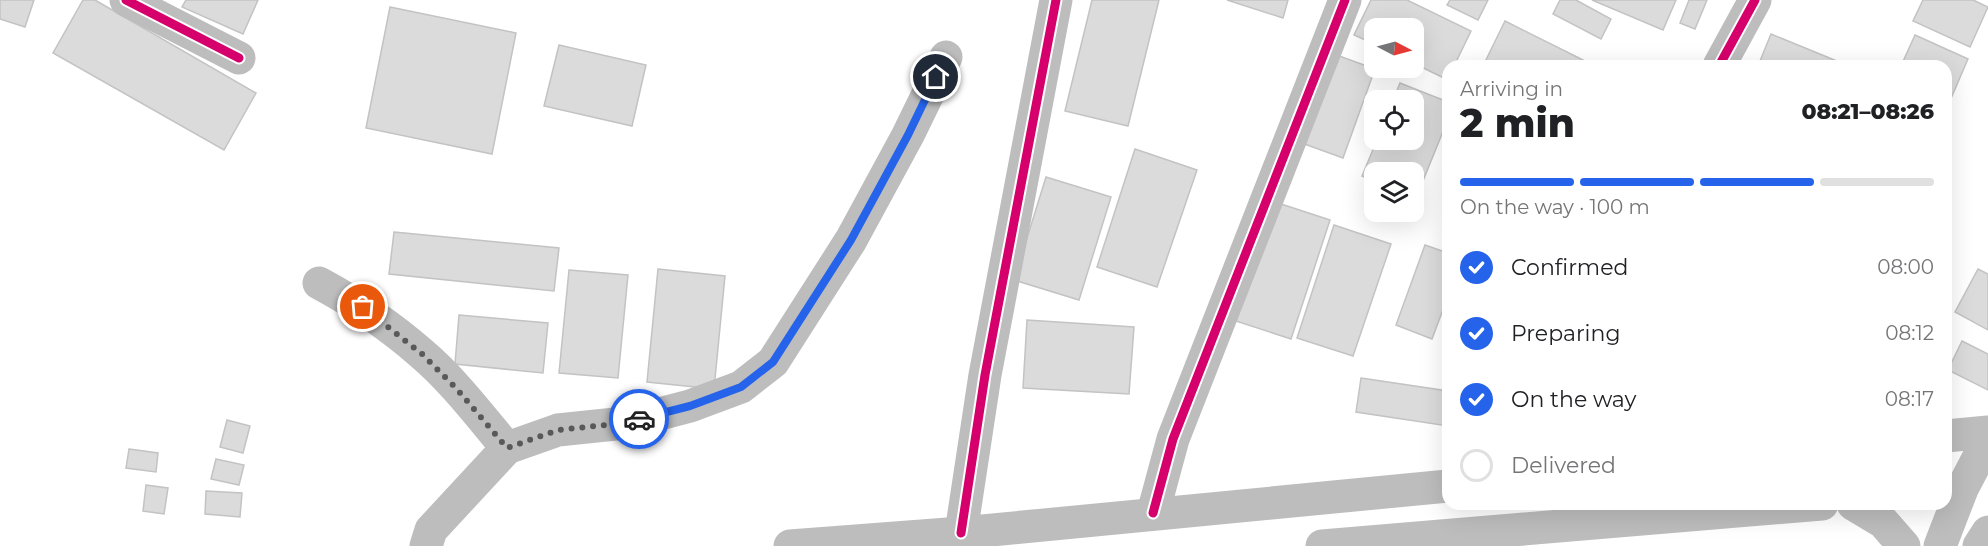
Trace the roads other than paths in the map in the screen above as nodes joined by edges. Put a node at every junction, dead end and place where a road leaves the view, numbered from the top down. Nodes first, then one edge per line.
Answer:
1 (126, 0) edge
2 (1056, 0) edge
3 (1345, 0) edge
4 (1755, 0) edge
5 (946, 57) dead end
6 (239, 58) dead end
7 (1722, 60) edge
8 (319, 283) dead end
9 (1988, 432) edge
10 (1952, 435) edge
11 (1988, 439) edge
12 (507, 448) junction
13 (1442, 487) edge
14 (1965, 489) edge
15 (1751, 510) edge
16 (1863, 510) edge
17 (1153, 513) junction
18 (1988, 532) edge
19 (961, 533) junction
20 (426, 546) edge
21 (790, 546) edge
22 (1322, 546) edge
23 (1904, 546) edge
24 (1940, 546) edge
25 (1979, 546) edge

1 - 6 main road
2 - 19 main road
3 - 17 main road
4 - 7 main road
5 - 12 main road
8 - 12 main road
9 - 10 main road
11 - 14 main road
12 - 20 main road
13 - 17 main road
14 - 24 main road
15 - 22 main road
16 - 23 main road
17 - 19 main road
18 - 25 main road
19 - 21 main road

